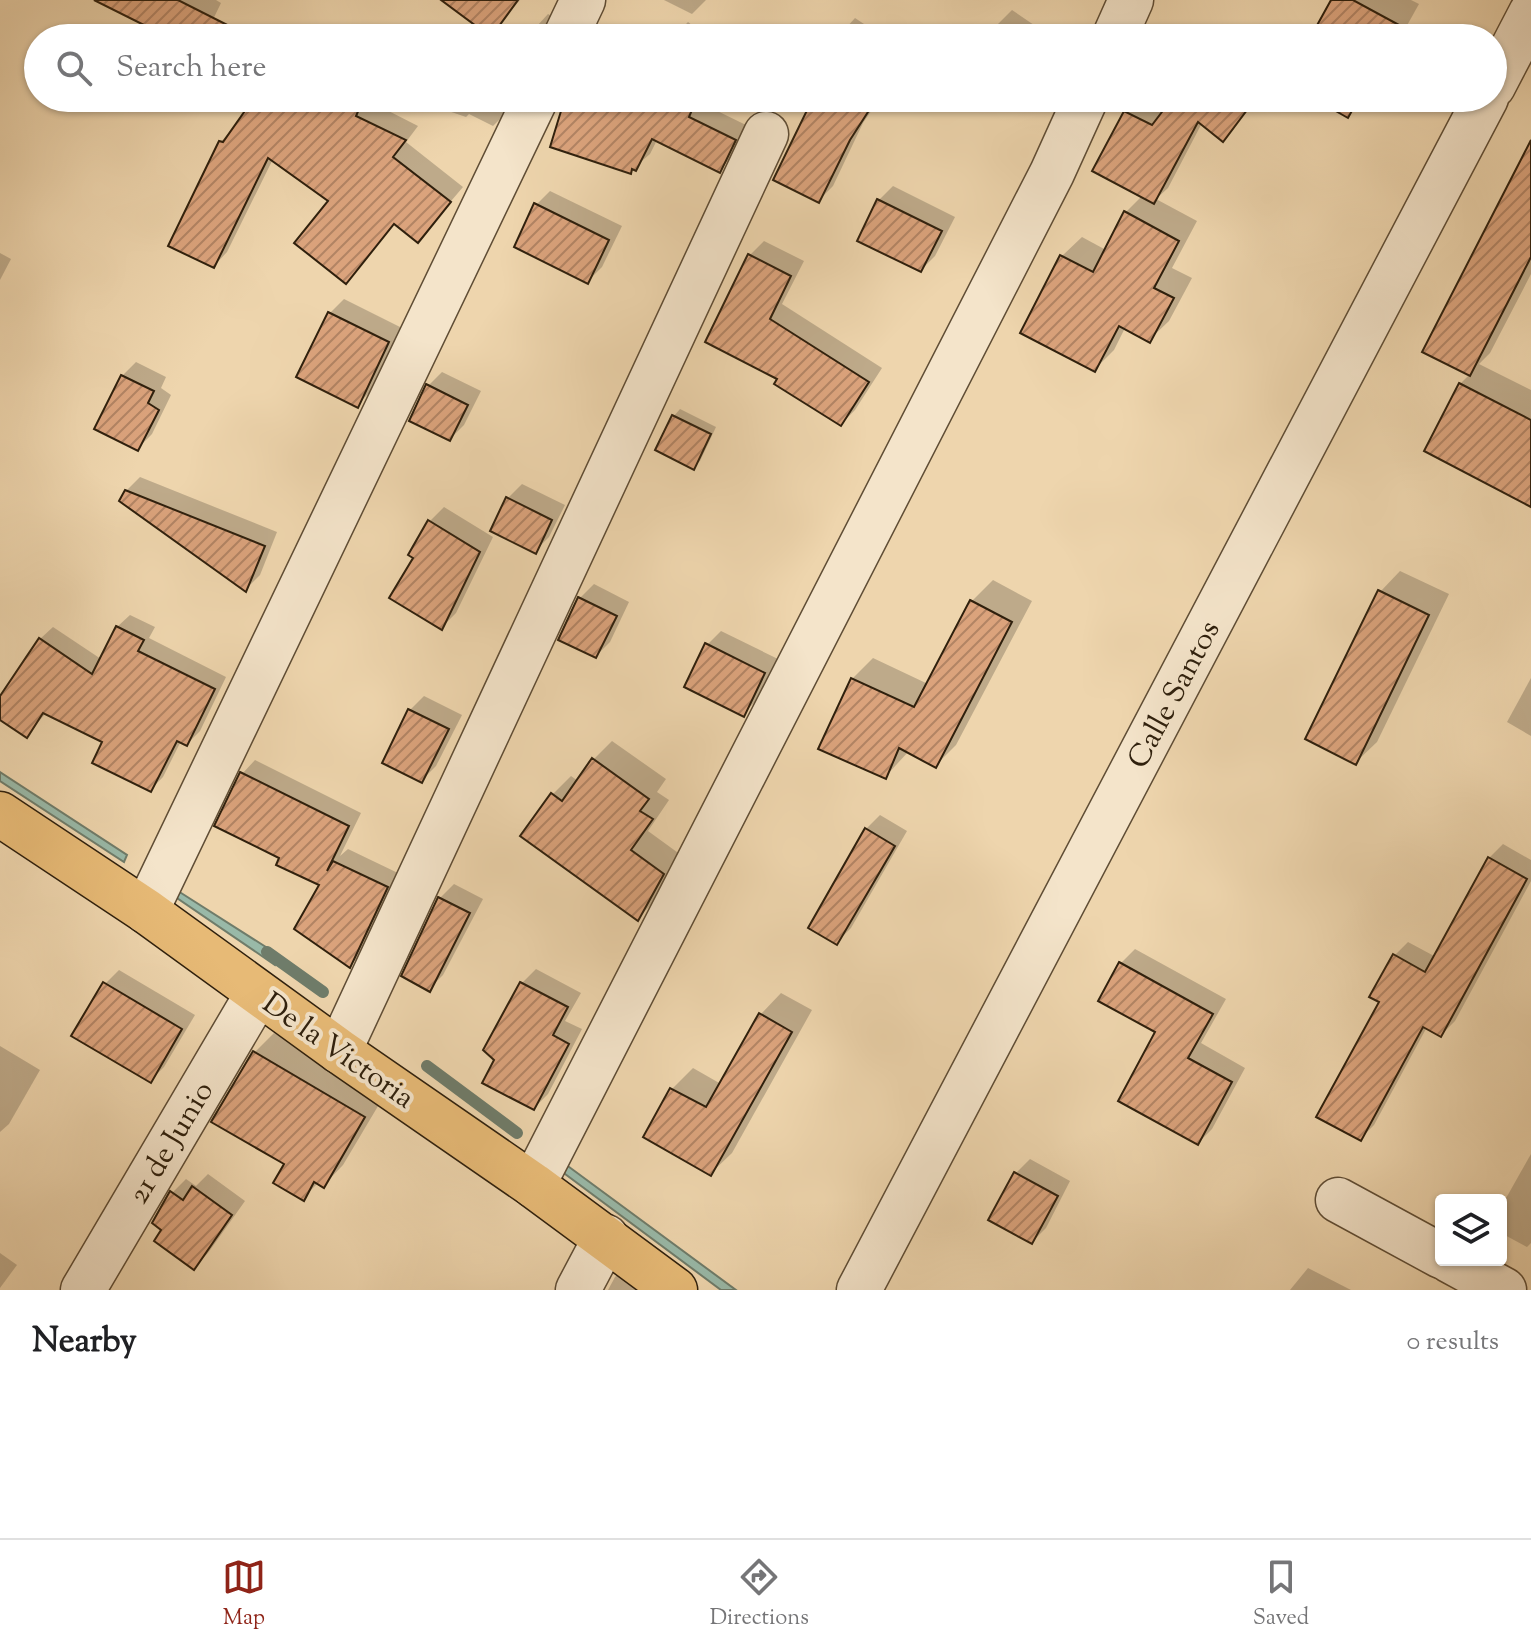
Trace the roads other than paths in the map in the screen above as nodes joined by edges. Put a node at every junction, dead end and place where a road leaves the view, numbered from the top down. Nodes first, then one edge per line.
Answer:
1 (583, 0) edge
2 (1131, 0) edge
3 (1531, 13) edge
4 (572, 24) edge
5 (1120, 24) edge
6 (1507, 59) edge
7 (529, 112) edge
8 (1080, 112) edge
9 (1479, 112) edge
10 (766, 134) dead end
11 (0, 814) edge
12 (146, 911) junction
13 (258, 993) junction
14 (339, 1051) junction
15 (533, 1185) junction
16 (1338, 1200) dead end
17 (606, 1237) junction
18 (1435, 1253) edge
19 (1460, 1266) edge
20 (83, 1290) edge
21 (578, 1290) edge
22 (675, 1290) edge
23 (859, 1290) edge
24 (1504, 1290) edge

1 - 4 street
2 - 5 street
3 - 6 street
7 - 12 street
8 - 15 street
9 - 23 street, Calle Santos
10 - 14 street
11 - 12 main road, De la Victoria
12 - 13 main road, De la Victoria
13 - 14 main road, De la Victoria
13 - 20 street, 21 de Junio
14 - 15 main road, De la Victoria
15 - 17 main road, De la Victoria
16 - 18 street
17 - 21 street
17 - 22 main road, De la Victoria
19 - 24 street

